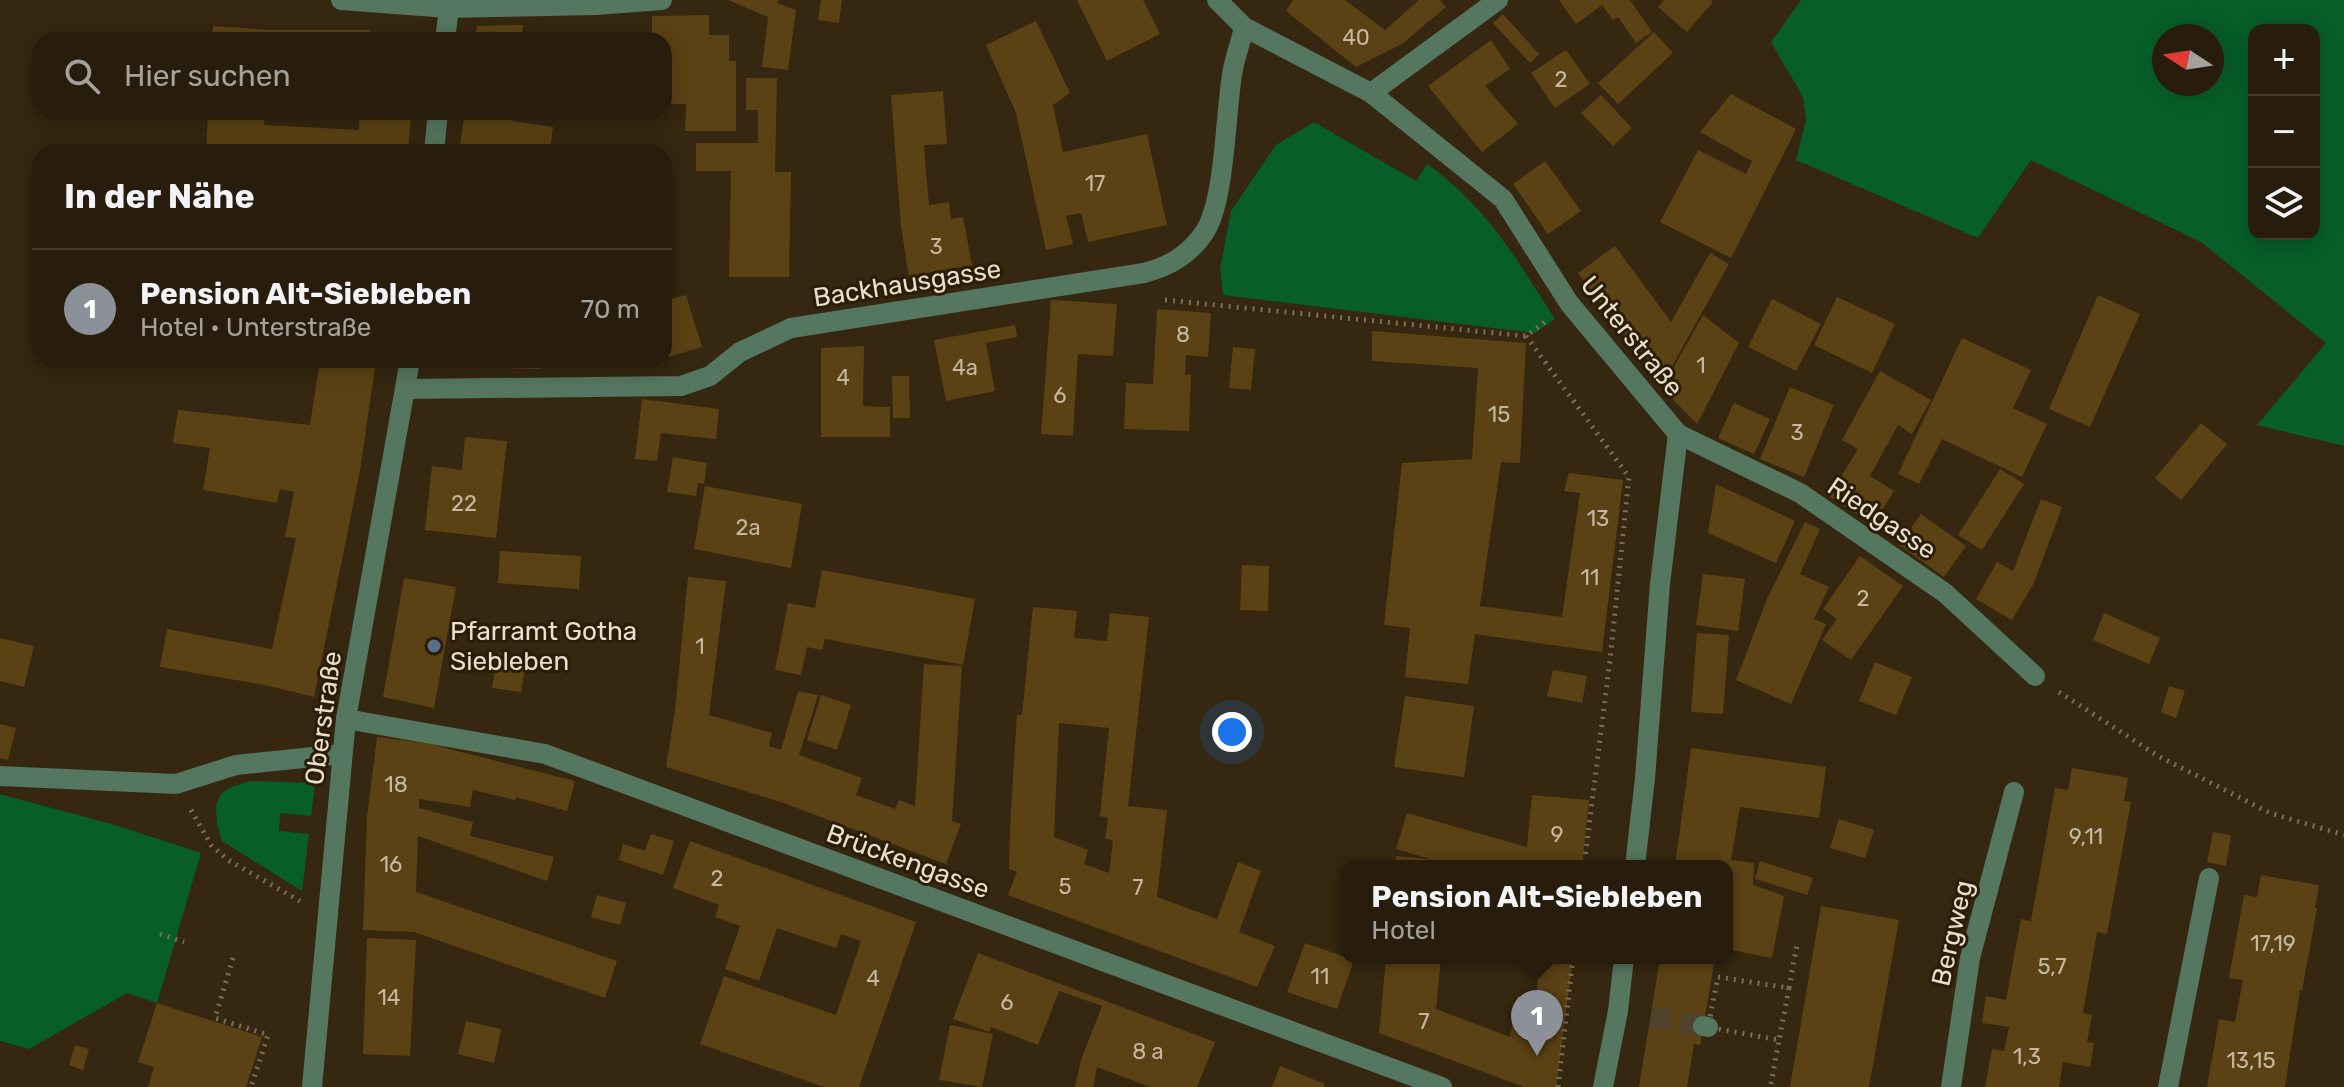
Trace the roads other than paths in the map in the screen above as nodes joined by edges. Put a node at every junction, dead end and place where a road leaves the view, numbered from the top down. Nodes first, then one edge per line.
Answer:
1 (341, 0) edge
2 (662, 0) edge
3 (1217, 0) edge
4 (1498, 0) edge
5 (449, 4) edge
6 (1244, 27) junction
7 (446, 32) edge
8 (1371, 93) junction
9 (437, 120) edge
10 (435, 144) edge
11 (409, 368) edge
12 (406, 389) junction
13 (1678, 434) junction
14 (2035, 676) road end
15 (346, 719) junction
16 (342, 754) junction
17 (1, 776) edge
18 (2014, 792) dead end
19 (1636, 860) edge
20 (2209, 878) dead end
21 (1623, 964) edge
22 (312, 1087) edge
23 (1442, 1087) edge
24 (1603, 1087) edge
25 (1951, 1087) edge
26 (2168, 1087) edge

1 - 5 street
2 - 5 street
3 - 6 street, Unterstraße
4 - 8 street
5 - 7 street
6 - 8 street, Unterstraße
6 - 12 street, Backhausgasse
8 - 13 street, Unterstraße
9 - 10 street
11 - 12 street, Oberstraße
12 - 15 street, Oberstraße
13 - 14 street, Riedgasse
13 - 19 street, Unterstraße
15 - 16 street, Oberstraße
15 - 23 street, Brückengasse
16 - 17 street
16 - 22 street, Oberstraße
18 - 25 street, Bergweg
20 - 26 street
21 - 24 street

